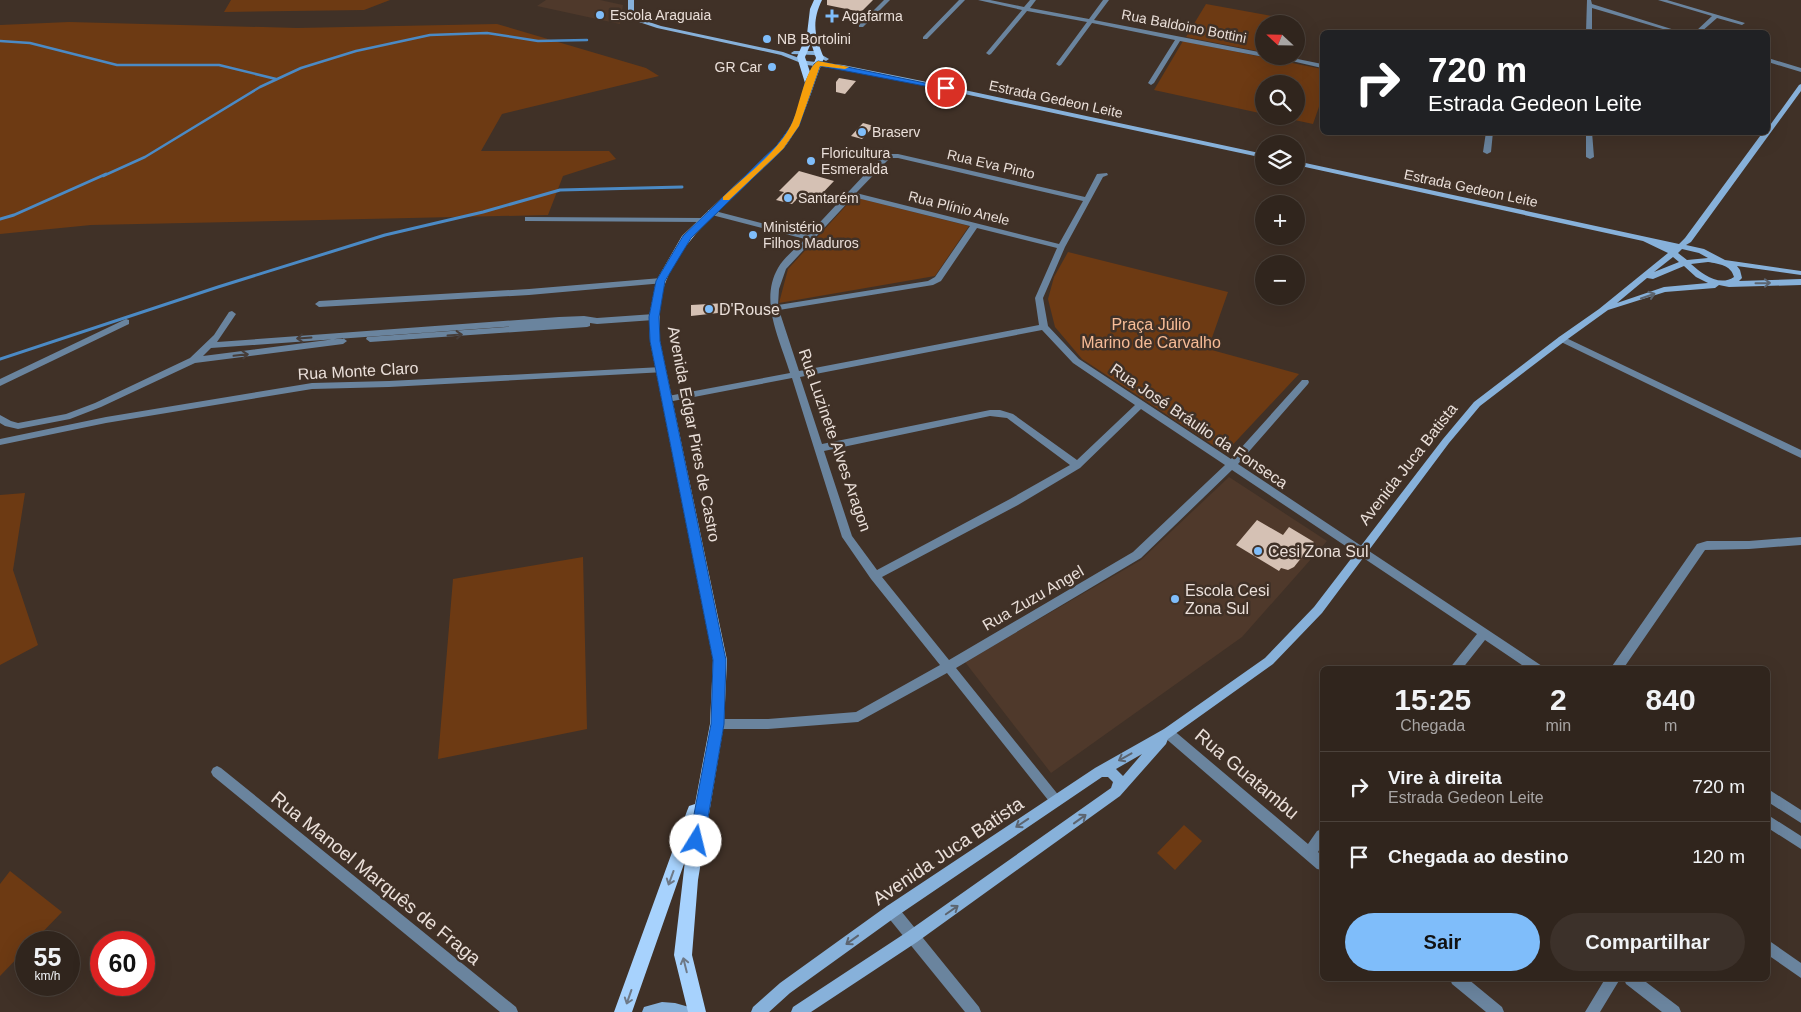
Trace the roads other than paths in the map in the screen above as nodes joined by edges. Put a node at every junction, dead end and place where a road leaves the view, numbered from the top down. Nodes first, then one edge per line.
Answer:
1 (631, 0) edge
2 (818, 0) edge
3 (888, 0) edge
4 (962, 0) edge
5 (981, 0) edge
6 (1033, 0) edge
7 (1106, 0) edge
8 (1666, 1) edge
9 (1589, 3) edge
10 (1026, 9) junction
11 (1716, 16) junction
12 (1091, 21) junction
13 (1742, 23) dead end
14 (861, 26) dead end
15 (1589, 30) edge
16 (1672, 30) edge
17 (1700, 30) edge
18 (811, 34) junction
19 (925, 38) dead end
20 (1178, 38) junction
21 (989, 52) dead end
22 (1255, 52) edge
23 (802, 57) junction
24 (819, 59) junction
25 (1770, 61) edge
26 (1305, 63) edge
27 (1059, 64) dead end
28 (1320, 66) edge
29 (1801, 70) edge
30 (809, 83) junction
31 (1151, 83) dead end
32 (1801, 86) edge
33 (1770, 128) edge
34 (1490, 135) edge
35 (1589, 135) edge
36 (1765, 135) edge
37 (1487, 152) dead end
38 (1255, 154) edge
39 (890, 156) joint
40 (1590, 157) dead end
41 (1305, 165) edge
42 (1104, 175) dead end
43 (851, 194) junction
44 (1086, 199) junction
45 (707, 216) junction
46 (528, 219) dead end
47 (975, 225) junction
48 (1640, 237) junction
49 (810, 238) junction
50 (1688, 240) junction
51 (1681, 246) junction
52 (1061, 247) junction
53 (1701, 251) junction
54 (1673, 253) junction
55 (1683, 262) junction
56 (1725, 262) junction
57 (1801, 273) edge
58 (660, 281) junction
59 (1801, 282) edge
60 (1638, 283) junction
61 (1726, 284) junction
62 (319, 304) dead end
63 (774, 308) junction
64 (1602, 311) junction
65 (232, 314) dead end
66 (654, 317) junction
67 (126, 322) dead end
68 (1044, 327) junction
69 (433, 332) junction
70 (1562, 339) junction
71 (210, 345) junction
72 (193, 360) junction
73 (662, 370) junction
74 (796, 374) junction
75 (1305, 382) dead end
76 (0, 383) edge
77 (668, 399) junction
78 (1140, 405) junction
79 (0, 418) edge
80 (0, 442) edge
81 (820, 448) junction
82 (1801, 454) edge
83 (1077, 465) junction
84 (1231, 466) junction
85 (1801, 541) edge
86 (1362, 552) junction
87 (875, 576) junction
88 (1484, 633) junction
89 (1457, 666) edge
90 (1534, 666) edge
91 (1618, 666) edge
92 (948, 667) junction
93 (718, 724) junction
94 (1168, 733) junction
95 (217, 772) dead end
96 (1099, 772) junction
97 (706, 783) junction
98 (1116, 792) junction
99 (1770, 796) edge
100 (1056, 800) junction
101 (1801, 817) edge
102 (1770, 822) edge
103 (1320, 838) edge
104 (1801, 843) edge
105 (1309, 853) junction
106 (1320, 862) edge
107 (892, 911) junction
108 (912, 938) junction
109 (1770, 948) edge
110 (1801, 971) edge
111 (1459, 981) edge
112 (1612, 981) edge
113 (1634, 981) edge
114 (512, 1012) edge
115 (623, 1012) edge
116 (649, 1012) edge
117 (684, 1012) edge
118 (697, 1012) edge
119 (758, 1012) edge
120 (798, 1012) edge
121 (974, 1012) edge
122 (1497, 1012) edge
123 (1592, 1012) edge
124 (1674, 1012) edge

1 - 23 main road, Estrada Gedeon Leite
2 - 18 main road
3 - 14 street
4 - 19 street
5 - 10 street, Rua Baldoino Bottini
6 - 10 street
7 - 12 street
8 - 11 street
9 - 15 street
9 - 16 street
10 - 12 street, Rua Baldoino Bottini
10 - 21 street
11 - 13 street
11 - 17 street
12 - 20 street, Rua Baldoino Bottini
12 - 27 street
18 - 23 main road
18 - 24 main road
20 - 22 street, Rua Baldoino Bottini
20 - 31 street
23 - 24 main road, Estrada Gedeon Leite
23 - 24 main road, Estrada Gedeon Leite
23 - 30 main road
24 - 30 main road, Avenida Edgar Pires de Castro
24 - 38 main road, Estrada Gedeon Leite
25 - 29 street
26 - 28 street
30 - 45 main road, Avenida Edgar Pires de Castro
32 - 33 main road
34 - 37 street
35 - 40 street
36 - 50 main road
39 - 43 street, Rua Luzinete Alves Aragon
39 - 44 street, Rua Eva Pinto
41 - 48 main road, Estrada Gedeon Leite
42 - 44 street
43 - 47 street, Rua Plínio Anele
43 - 49 street, Rua Luzinete Alves Aragon
44 - 52 street
45 - 46 street
45 - 49 street
45 - 58 main road, Avenida Edgar Pires de Castro
47 - 52 street, Rua Plínio Anele
47 - 63 street
48 - 51 main road, Estrada Gedeon Leite
48 - 54 main road, Estrada Gedeon Leite
49 - 63 street, Rua Luzinete Alves Aragon
50 - 51 main road
50 - 53 main road
51 - 53 main road, Estrada Gedeon Leite
51 - 54 main road
52 - 68 street
53 - 56 main road
53 - 57 main road, Avenida Juca Batista
54 - 55 main road, Avenida Juca Batista
54 - 60 main road, Avenida Juca Batista
55 - 56 main road, Avenida Juca Batista
55 - 60 main road, Avenida Juca Batista
55 - 61 main road, Avenida Juca Batista
56 - 57 main road, Avenida Juca Batista
56 - 61 main road
58 - 62 street
58 - 66 main road, Avenida Edgar Pires de Castro
61 -> 59 main road, Avenida Juca Batista
60 - 64 main road, Avenida Juca Batista
64 -> 61 main road, Avenida Juca Batista
63 - 74 street, Rua Luzinete Alves Aragon
64 - 70 main road, Avenida Juca Batista
65 - 71 street
66 - 69 street
66 - 73 main road, Avenida Edgar Pires de Castro
67 - 76 street
68 - 74 street
68 - 78 street, Rua José Bráulio da Fonseca
69 -> 71 street
72 -> 69 street
70 - 82 street
70 - 86 main road, Avenida Juca Batista
71 - 72 street
72 - 79 street
73 - 77 main road, Avenida Edgar Pires de Castro
73 - 80 street, Rua Monte Claro
74 - 77 street
74 - 81 street, Rua Luzinete Alves Aragon
75 - 84 street, Rua Zuzu Angel
77 - 93 main road, Avenida Edgar Pires de Castro
78 - 83 street
78 - 84 street, Rua José Bráulio da Fonseca
81 - 83 street
81 - 87 street, Rua Luzinete Alves Aragon
83 - 87 street
84 - 86 street, Rua José Bráulio da Fonseca
84 - 92 street, Rua Zuzu Angel
85 - 91 street
86 - 88 street, Rua José Bráulio da Fonseca
86 - 94 main road, Avenida Juca Batista
87 - 92 street, Rua Luzinete Alves Aragon
88 - 89 street
88 - 90 street, Rua José Bráulio da Fonseca
92 - 93 street, Rua Zuzu Angel
92 - 100 street, Rua Luzinete Alves Aragon
93 - 97 main road, Avenida Edgar Pires de Castro
94 -> 96 main road, Avenida Juca Batista
94 - 98 main road, Avenida Juca Batista
94 - 105 street, Rua Guatambu
95 - 114 street, Rua Manoel Marquês de Fraga
96 - 98 main road
96 - 100 main road, Avenida Juca Batista
97 -> 115 main road, Avenida Edgar Pires de Castro
118 -> 97 main road, Avenida Edgar Pires de Castro
108 -> 98 main road, Avenida Juca Batista
99 - 101 street
100 -> 107 main road, Avenida Juca Batista
102 - 104 street
103 - 105 street
105 - 106 street, Rua Guatambu
107 - 108 street
107 -> 119 main road, Avenida Juca Batista
108 - 120 main road, Avenida Juca Batista
108 - 121 street
109 - 110 street
111 - 122 street
112 - 123 street
113 - 124 street
116 - 117 main road

